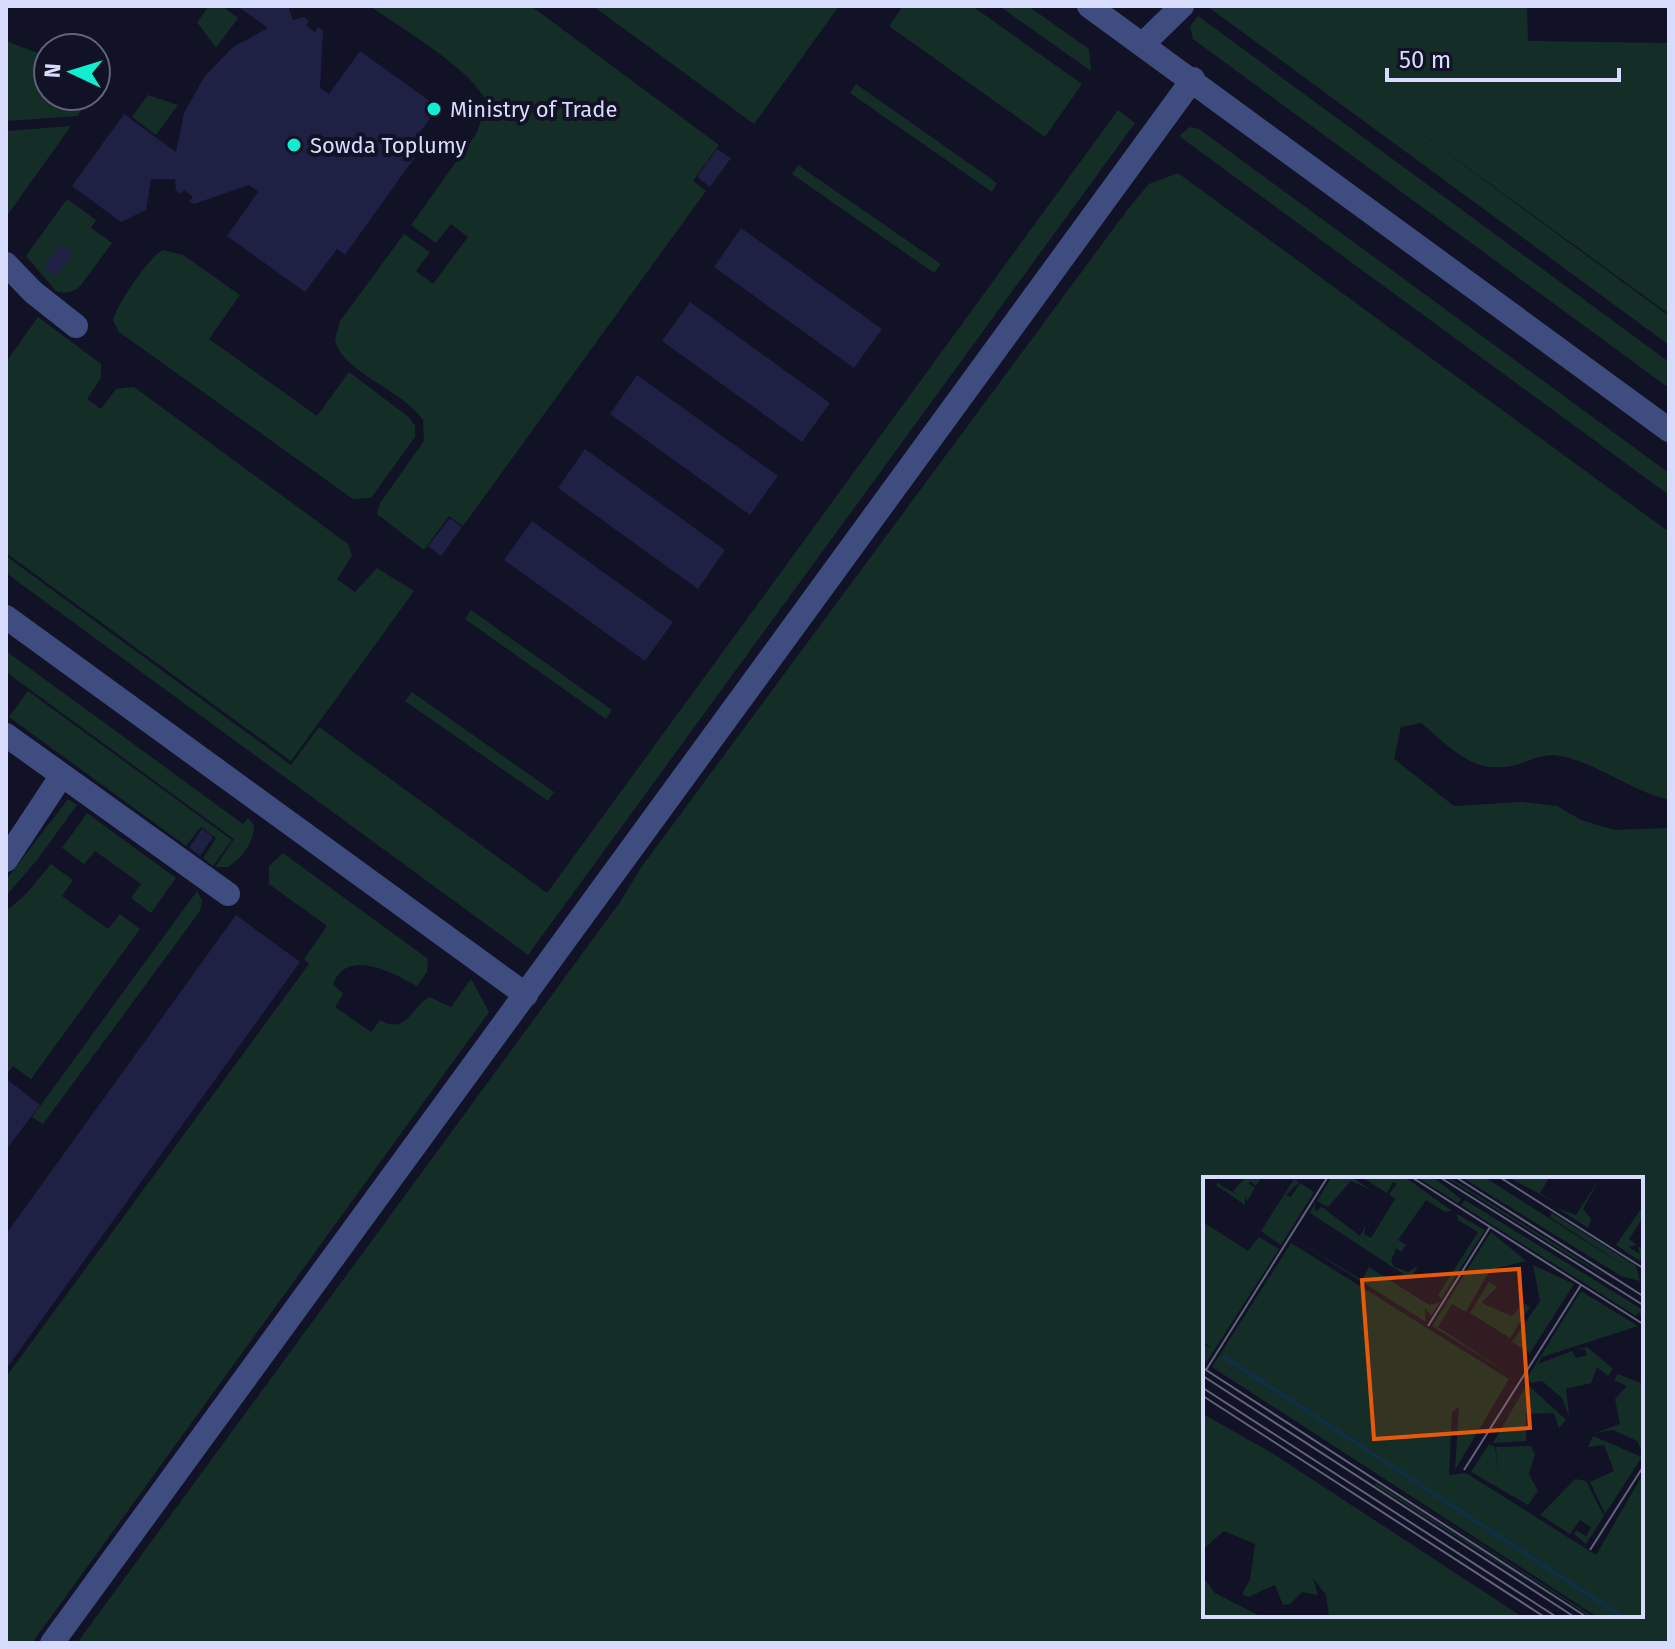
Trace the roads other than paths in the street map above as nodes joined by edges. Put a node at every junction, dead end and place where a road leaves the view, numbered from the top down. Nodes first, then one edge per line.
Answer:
1 (1089, 6) edge
2 (1182, 6) edge
3 (1143, 44) junction
4 (1193, 79) junction
5 (6, 264) edge
6 (76, 326) dead end
7 (1669, 430) edge
8 (6, 617) edge
9 (6, 735) edge
10 (62, 775) junction
11 (6, 860) edge
12 (228, 894) dead end
13 (526, 995) junction
14 (52, 1643) edge

1 - 3 street
2 - 3 street
3 - 4 street
4 - 7 street
4 - 13 street
5 - 6 street
8 - 13 street
9 - 10 street
10 - 11 street
10 - 12 street
13 - 14 street

